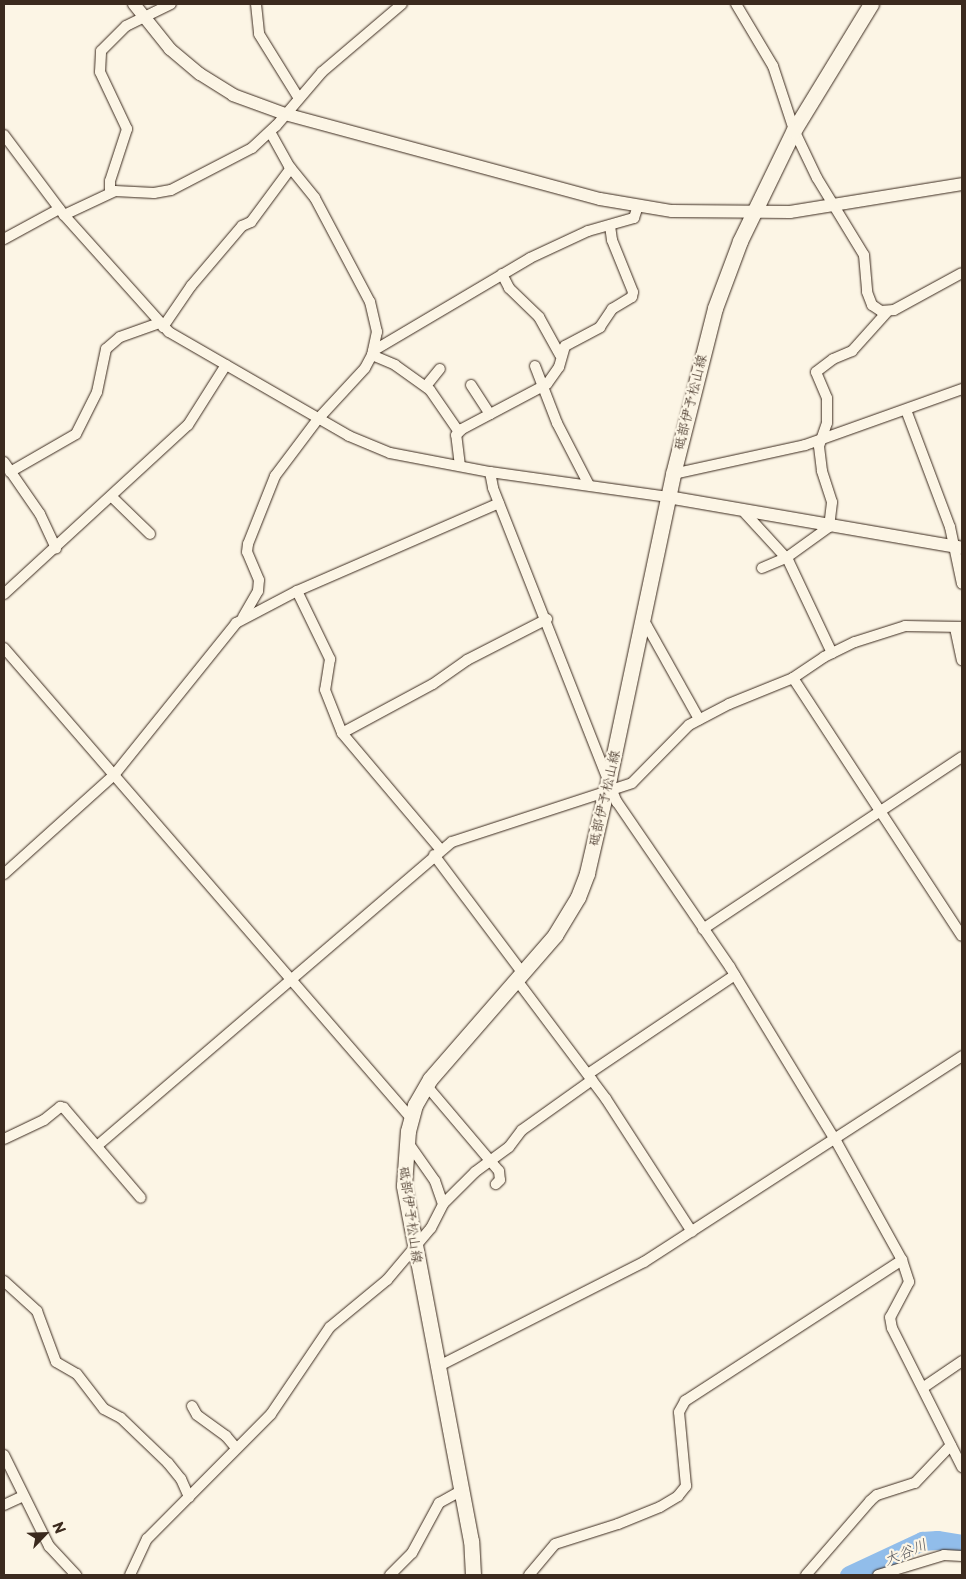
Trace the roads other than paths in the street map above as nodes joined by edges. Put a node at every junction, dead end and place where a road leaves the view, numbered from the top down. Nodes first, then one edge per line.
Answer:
1 (134, 4) edge
2 (171, 4) edge
3 (256, 4) edge
4 (402, 4) edge
5 (736, 4) edge
6 (871, 4) edge
7 (142, 15) junction
8 (298, 97) junction
9 (285, 114) junction
10 (794, 130) junction
11 (270, 132) junction
12 (4, 135) edge
13 (291, 168) junction
14 (962, 184) edge
15 (110, 192) junction
16 (638, 206) junction
17 (834, 207) junction
18 (62, 212) junction
19 (753, 213) junction
20 (610, 225) junction
21 (4, 239) edge
22 (962, 273) edge
23 (502, 274) junction
24 (887, 312) junction
25 (161, 325) junction
26 (373, 353) junction
27 (560, 355) junction
28 (226, 365) junction
29 (534, 366) dead end
30 (440, 369) dead end
31 (471, 385) dead end
32 (426, 386) junction
33 (542, 387) junction
34 (962, 389) edge
35 (906, 410) junction
36 (490, 414) junction
37 (318, 419) junction
38 (459, 432) junction
39 (820, 439) junction
40 (4, 462) edge
41 (460, 466) junction
42 (10, 472) junction
43 (490, 472) junction
44 (673, 474) junction
45 (589, 485) junction
46 (112, 497) junction
47 (668, 497) junction
48 (499, 503) junction
49 (745, 513) junction
50 (829, 527) junction
51 (150, 534) dead end
52 (958, 548) edge
53 (56, 549) junction
54 (786, 558) junction
55 (762, 568) dead end
56 (962, 584) edge
57 (297, 591) junction
58 (4, 594) edge
59 (242, 618) junction
60 (547, 619) junction
61 (641, 624) junction
62 (959, 628) edge
63 (4, 648) edge
64 (832, 652) junction
65 (962, 660) edge
66 (793, 678) junction
67 (699, 719) junction
68 (342, 733) junction
69 (962, 757) edge
70 (114, 776) junction
71 (609, 786) junction
72 (880, 810) junction
73 (437, 852) junction
74 (4, 874) edge
75 (703, 929) junction
76 (962, 936) edge
77 (735, 975) junction
78 (519, 976) junction
79 (290, 979) junction
80 (962, 1056) edge
81 (590, 1077) junction
82 (426, 1085) junction
83 (411, 1118) junction
84 (4, 1138) edge
85 (406, 1140) junction
86 (836, 1141) junction
87 (97, 1146) junction
88 (490, 1161) junction
89 (496, 1184) dead end
90 (140, 1198) dead end
91 (443, 1204) junction
92 (692, 1232) junction
93 (414, 1248) junction
94 (902, 1260) junction
95 (4, 1281) edge
96 (962, 1361) edge
97 (437, 1366) junction
98 (924, 1387) junction
99 (192, 1406) dead end
100 (952, 1445) junction
101 (236, 1448) junction
102 (4, 1455) edge
103 (960, 1456) edge
104 (962, 1467) edge
105 (461, 1491) junction
106 (23, 1496) junction
107 (189, 1497) junction
108 (4, 1505) edge
109 (962, 1556) edge
110 (76, 1575) edge
111 (130, 1575) edge
112 (390, 1575) edge
113 (473, 1575) edge
114 (529, 1575) edge
115 (806, 1575) edge
116 (878, 1575) edge

1 - 7 street
2 - 7 street
3 - 8 street
4 - 8 street
5 - 10 street
6 - 10 main road, 砥部伊予松山線
7 - 9 street
7 - 15 street
8 - 9 street
9 - 11 street
9 - 16 street
10 - 17 street
10 - 19 main road, 砥部伊予松山線
11 - 13 street
11 - 15 street
12 - 18 street
13 - 25 street
13 - 26 street
14 - 17 street
15 - 18 street
16 - 19 street
16 - 20 street
17 - 19 street
17 - 24 street
18 - 21 street
18 - 25 street
19 - 44 main road, 砥部伊予松山線
20 - 23 street
20 - 27 street
22 - 24 street
23 - 26 street
23 - 27 street
24 - 39 street
25 - 28 street
25 - 42 street
26 - 32 street
26 - 37 street
27 - 33 street
28 - 37 street
28 - 46 street
29 - 33 street
30 - 32 street
31 - 36 street
32 - 38 street
33 - 36 street
33 - 45 street
34 - 35 street
35 - 39 street
35 - 52 street
36 - 38 street
37 - 41 street
37 - 59 street
38 - 41 street
39 - 44 street
39 - 50 street
40 - 42 street
41 - 43 street
42 - 53 street
43 - 45 street
43 - 48 street
44 - 47 main road, 砥部伊予松山線
45 - 47 street
46 - 51 street
46 - 53 street
47 - 49 street
47 - 61 main road, 砥部伊予松山線
48 - 57 street
48 - 60 street
49 - 50 street
49 - 54 street
50 - 52 street
50 - 54 street
52 - 56 street
53 - 58 street
54 - 55 street
54 - 64 street
57 - 59 street
57 - 68 street
59 - 70 street
60 - 68 street
60 - 71 street
61 - 67 street
61 - 71 main road, 砥部伊予松山線
62 - 64 street
62 - 65 street
63 - 70 street
64 - 66 street
66 - 67 street
66 - 72 street
67 - 71 street
68 - 73 street
69 - 72 street
70 - 74 street
70 - 79 street
71 - 73 street
71 - 75 street
71 - 78 main road, 砥部伊予松山線
72 - 75 street
72 - 76 street
73 - 78 street
73 - 79 street
75 - 77 street
77 - 81 street
77 - 86 street
78 - 81 street
78 - 82 main road, 砥部伊予松山線
79 - 83 street
79 - 87 street
80 - 86 street
81 - 88 street
81 - 92 street
82 - 83 main road, 砥部伊予松山線
82 - 88 street
83 - 85 main road, 砥部伊予松山線
84 - 87 street
85 - 91 street
85 - 93 main road, 砥部伊予松山線
86 - 92 street
86 - 94 street
87 - 90 street
88 - 89 street
88 - 91 street
91 - 93 street
92 - 97 street
93 - 97 main road, 砥部伊予松山線
93 - 101 street
94 - 98 street
94 - 114 street
95 - 107 street
96 - 98 street
97 - 105 main road, 砥部伊予松山線
98 - 100 street
99 - 101 street
100 - 103 street
100 - 115 street
101 - 107 street
102 - 106 street
103 - 104 street
105 - 112 street
105 - 113 main road, 砥部伊予松山線
106 - 108 street
106 - 110 street
107 - 111 street
109 - 116 street

